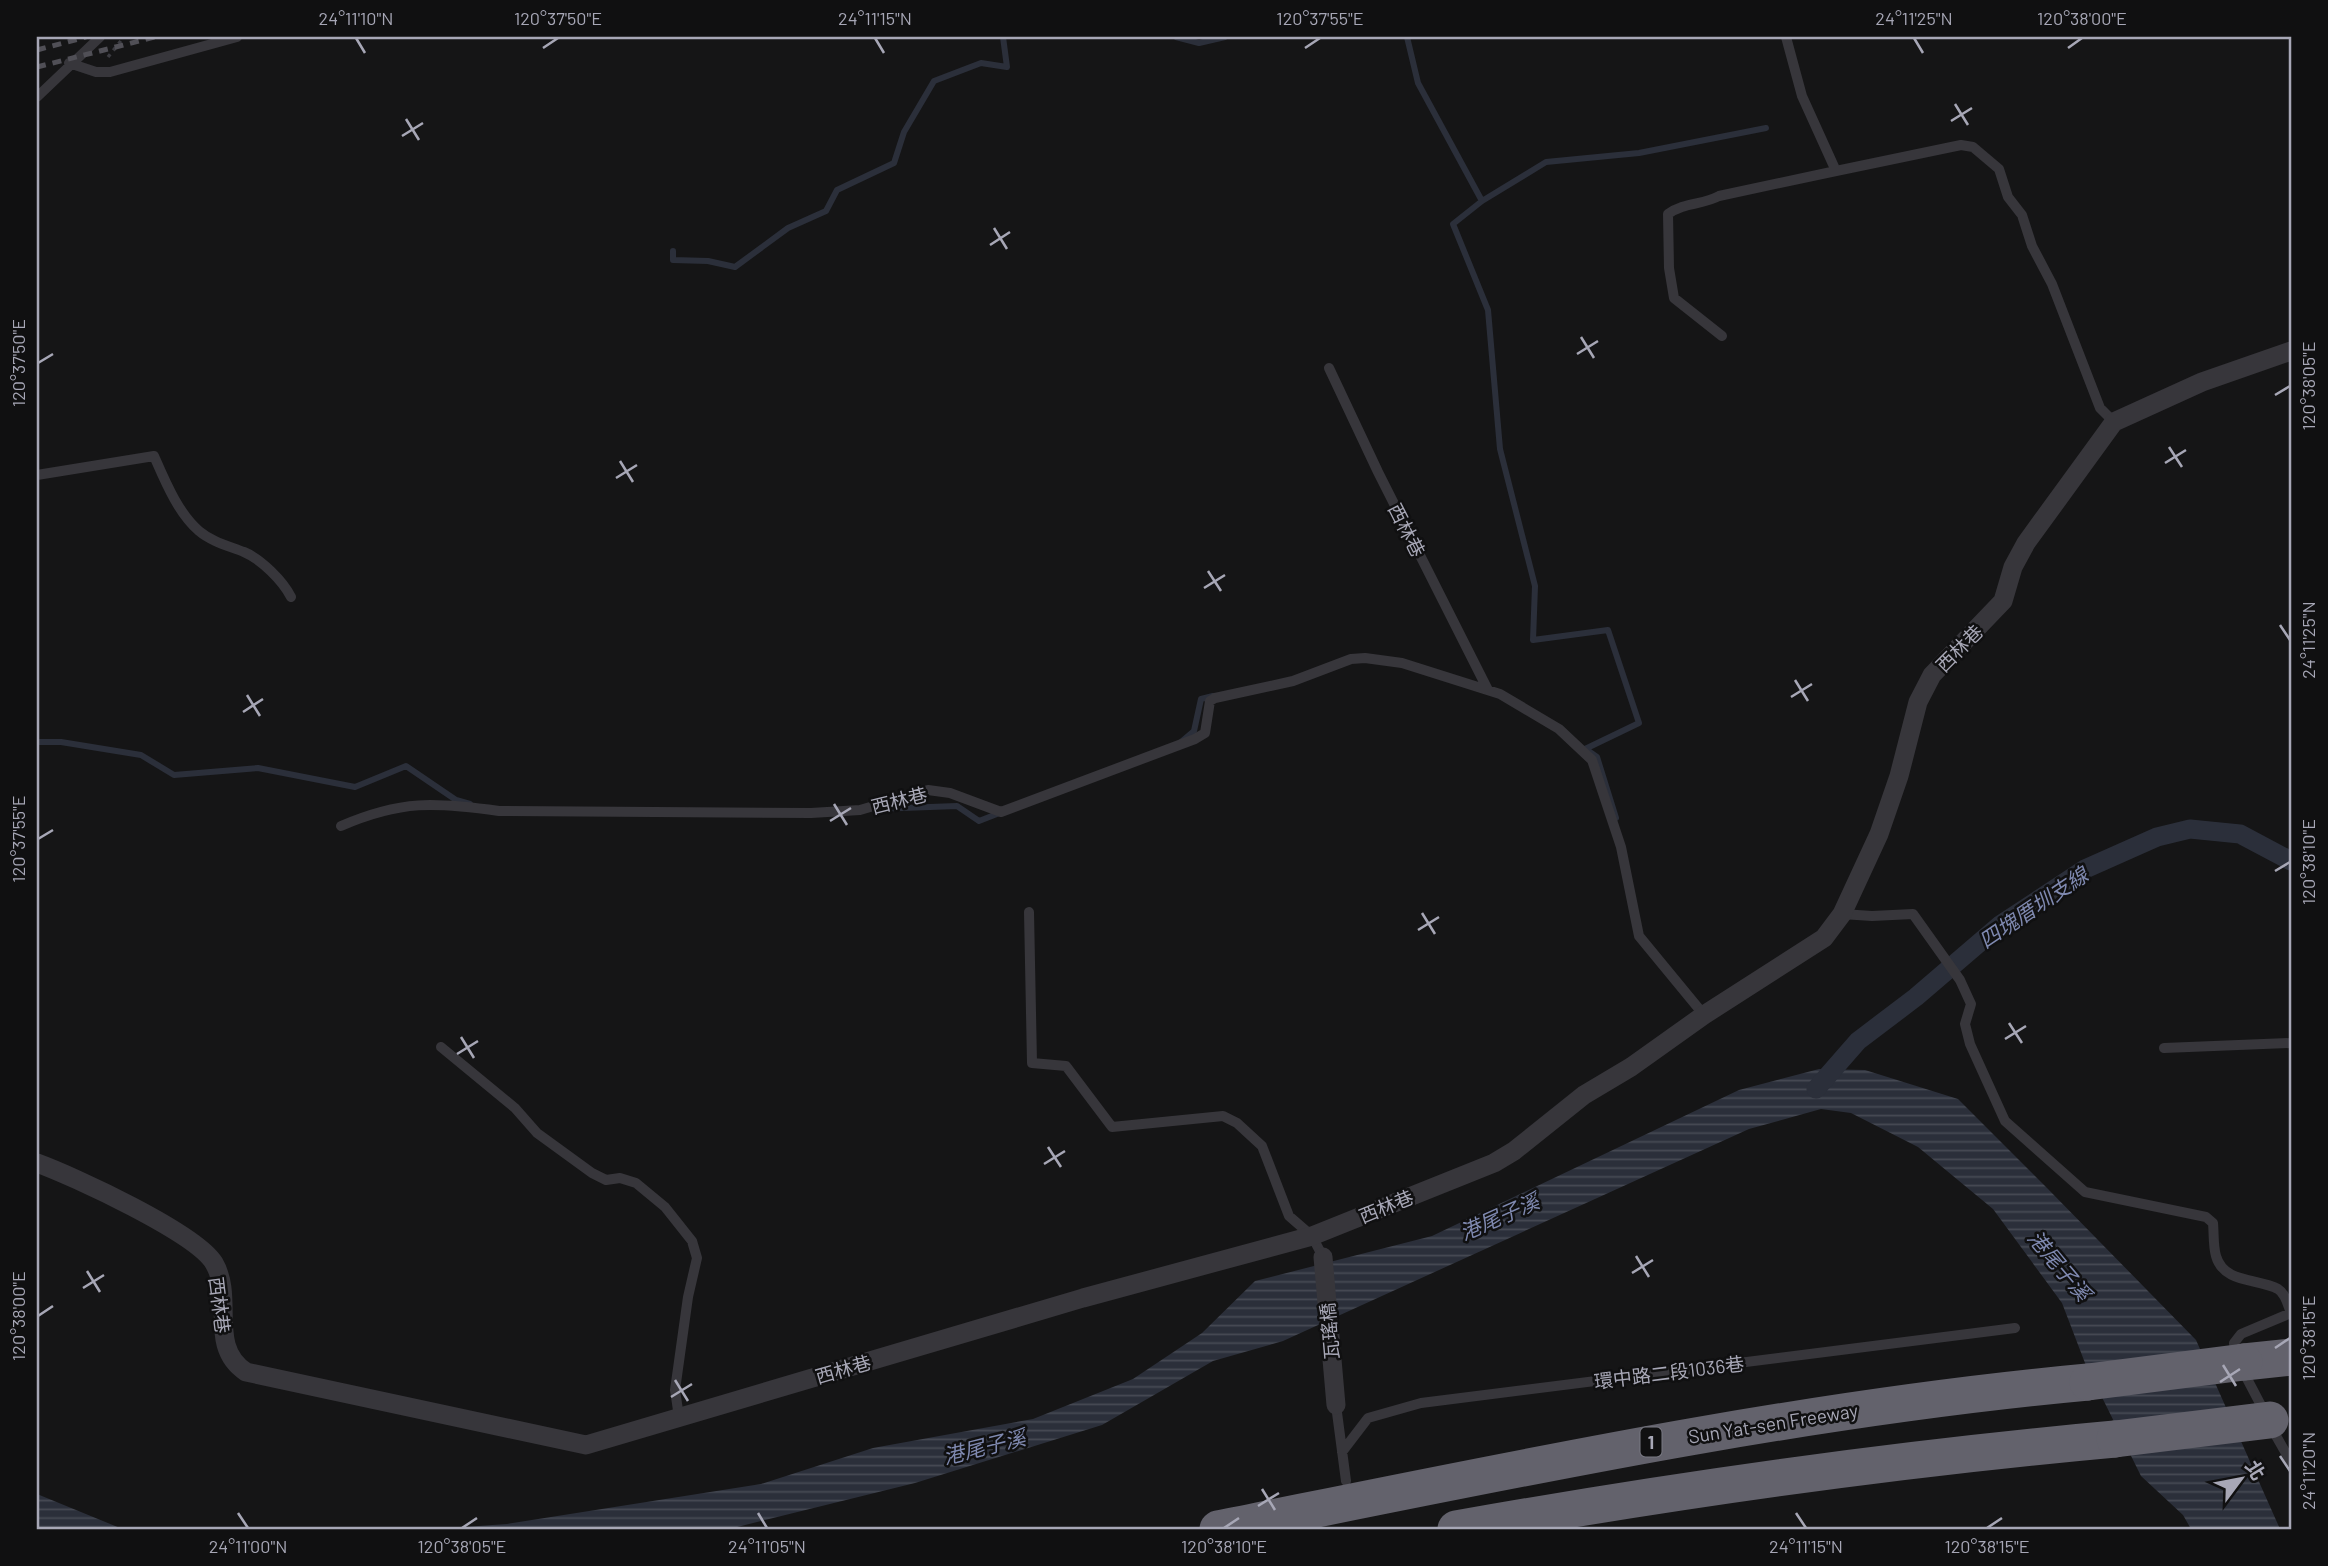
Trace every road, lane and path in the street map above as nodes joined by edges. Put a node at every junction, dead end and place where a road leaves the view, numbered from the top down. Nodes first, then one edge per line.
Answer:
1 (100, 37) edge
2 (124, 37) edge
3 (237, 37) edge
4 (1786, 37) edge
5 (107, 49) dead end
6 (69, 63) junction
7 (96, 72) junction
8 (37, 97) edge
9 (1836, 171) junction
10 (1721, 336) dead end
11 (2291, 351) edge
12 (1329, 368) dead end
13 (2115, 422) junction
14 (37, 475) edge
15 (291, 597) dead end
16 (1488, 690) junction
17 (341, 825) dead end
18 (1029, 912) dead end
19 (1842, 914) junction
20 (1704, 1015) junction
21 (2291, 1043) edge
22 (441, 1047) dead end
23 (2164, 1048) dead end
24 (37, 1163) edge
25 (1312, 1237) junction
26 (1323, 1258) joint
27 (2291, 1313) edge
28 (2015, 1328) dead end
29 (2291, 1357) edge
30 (1336, 1405) joint
31 (679, 1418) junction
32 (2281, 1419) edge
33 (1342, 1452) junction
34 (2291, 1462) edge
35 (1346, 1481) dead end
36 (1218, 1529) edge
37 (1456, 1529) edge

1 - 6 lane
2 - 7 path
3 - 7 lane
4 - 9 lane
5 - 7 path
6 - 7 lane
6 - 8 lane
9 - 10 lane
9 - 13 lane
11 - 13 street, 西林巷
12 - 16 lane, 西林巷
13 - 19 street, 西林巷
14 - 15 lane
16 - 17 lane, 西林巷
16 - 20 lane, 西林巷
18 - 25 lane
19 - 20 street, 西林巷
19 - 27 lane
20 - 25 street, 西林巷
21 - 23 lane
22 - 31 lane
24 - 31 street, 西林巷
25 - 26 lane
25 - 31 street, 西林巷
26 - 30 street, 瓦瑤橋
27 - 34 lane
28 - 33 lane, 環中路二段1036巷
29 - 36 highway, Sun Yat-sen Freeway / 1, bridge
30 - 33 lane
32 - 37 highway, bridge
33 - 35 lane

